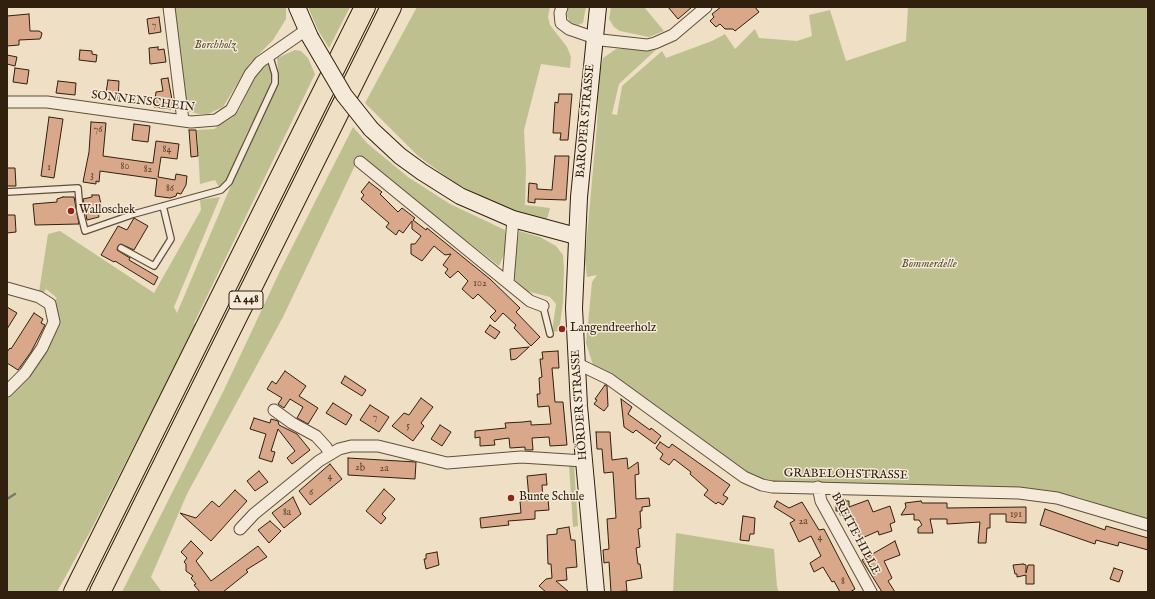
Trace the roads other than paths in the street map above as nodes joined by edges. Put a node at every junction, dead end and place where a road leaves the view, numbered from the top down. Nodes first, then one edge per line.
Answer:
1 (169, 7) edge
2 (297, 7) edge
3 (365, 7) edge
4 (391, 7) edge
5 (562, 7) edge
6 (598, 7) edge
7 (706, 7) edge
8 (308, 34) junction
9 (594, 38) junction
10 (269, 54) junction
11 (7, 102) edge
12 (183, 121) junction
13 (360, 162) dead end
14 (7, 192) edge
15 (163, 206) junction
16 (513, 219) junction
17 (576, 236) junction
18 (121, 248) dead end
19 (508, 282) junction
20 (7, 288) edge
21 (543, 306) joint
22 (550, 334) dead end
23 (576, 363) junction
24 (7, 391) edge
25 (274, 410) dead end
26 (330, 454) junction
27 (584, 461) junction
28 (818, 487) junction
29 (1148, 525) edge
30 (240, 529) dead end
31 (74, 592) edge
32 (100, 592) edge
33 (596, 592) edge
34 (871, 592) edge

1 - 12 street
2 - 8 main road
3 - 31 highway, A 448
4 - 32 highway, A 448
5 - 9 street
6 - 9 main road, BAROPER STRASSE
7 - 9 street
8 - 10 street, SONNENSCHEIN
8 - 16 main road, bridge
9 - 17 main road, BAROPER STRASSE
10 - 12 street, SONNENSCHEIN
10 - 15 lane
11 - 12 street, SONNENSCHEIN
13 - 19 street
14 - 15 lane
15 - 18 lane
16 - 17 main road
16 - 19 street
17 - 23 main road, HÖRDER STRASSE
19 - 21 street
20 - 24 street
21 - 22 lane
23 - 27 main road, HÖRDER STRASSE
23 - 28 street, GRABELOHSTRASSE
25 - 26 street
26 - 27 street
26 - 30 street
27 - 33 main road, HÖRDER STRASSE
28 - 29 street, GRABELOHSTRASSE
28 - 34 street, BREITE HILLE

